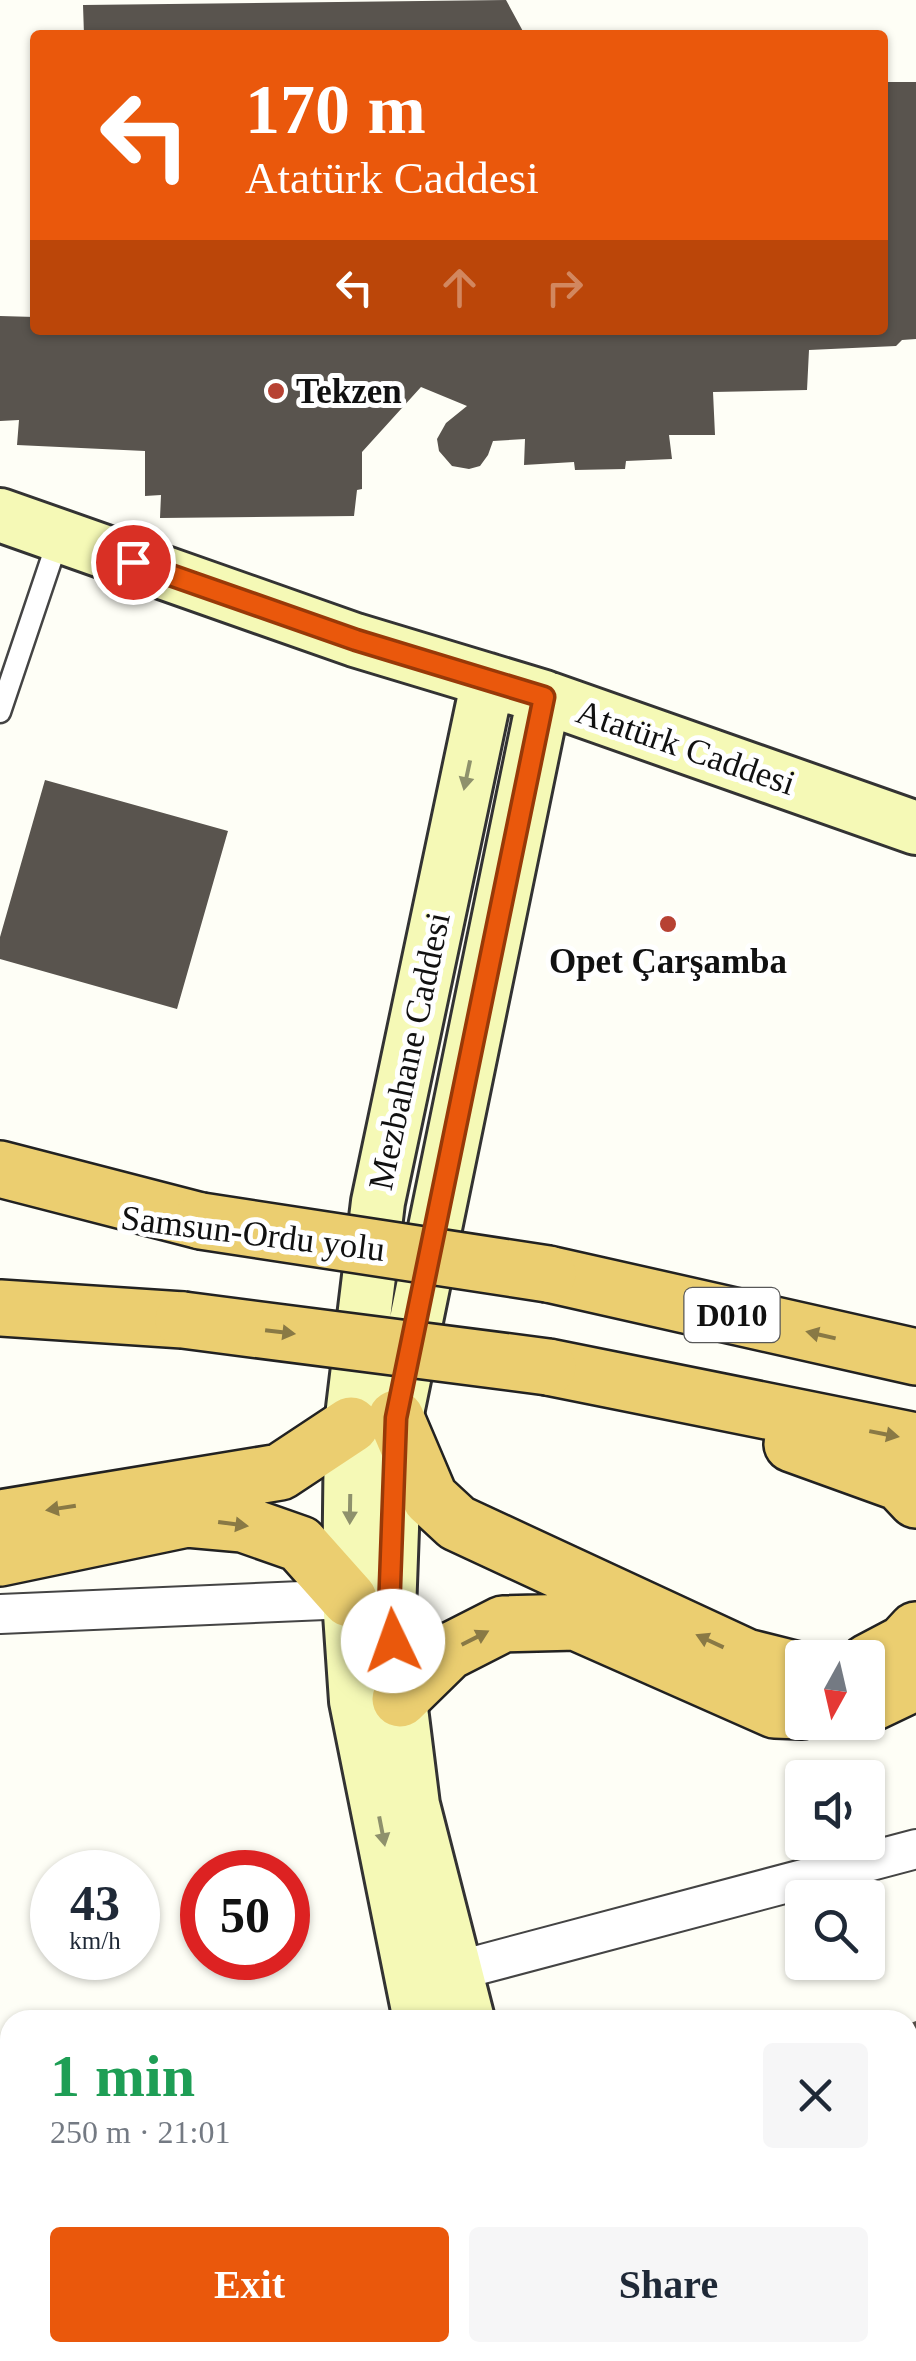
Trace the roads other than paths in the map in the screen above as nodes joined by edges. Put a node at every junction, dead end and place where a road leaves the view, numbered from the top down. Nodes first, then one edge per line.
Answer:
1 (0, 515) edge
2 (59, 536) junction
3 (488, 680) junction
4 (544, 697) junction
5 (0, 712) edge
6 (916, 828) edge
7 (0, 1168) edge
8 (0, 1206) edge
9 (202, 1221) junction
10 (0, 1308) edge
11 (94, 1314) junction
12 (0, 1320) edge
13 (916, 1356) edge
14 (624, 1382) junction
15 (373, 1421) junction
16 (916, 1441) edge
17 (916, 1500) edge
18 (0, 1518) edge
19 (0, 1558) edge
20 (349, 1599) junction
21 (0, 1614) edge
22 (916, 1630) edge
23 (885, 1654) edge
24 (785, 1666) edge
25 (916, 1682) edge
26 (885, 1697) edge
27 (400, 1698) junction
28 (785, 1710) edge
29 (916, 1849) edge
30 (462, 1995) edge
31 (418, 2010) edge

1 - 2 main road, Atatürk Caddesi
2 - 3 main road, Atatürk Caddesi
2 - 5 lane
3 - 4 main road, Atatürk Caddesi
3 -> 15 main road, Mezbahane Caddesi
4 - 6 main road, Atatürk Caddesi
4 - 15 main road, Mezbahane Caddesi
7 - 9 highway
8 - 9 highway, Samsun-Ordu yolu / D010
13 -> 9 highway, Samsun-Ordu yolu / D010, bridge
10 - 11 highway, D010
11 - 12 highway
11 -> 14 highway, D010, bridge
14 -> 16 highway, D010
14 - 17 highway
15 -> 18 highway
15 -> 20 main road, Mezbahane Caddesi
24 -> 15 highway
15 - 27 main road, Mezbahane Caddesi
19 -> 20 highway
20 - 21 street
20 -> 31 main road, Mezbahane Caddesi
22 - 23 highway
25 - 26 highway
27 -> 28 highway
27 - 30 main road, Mezbahane Caddesi
29 - 30 street

